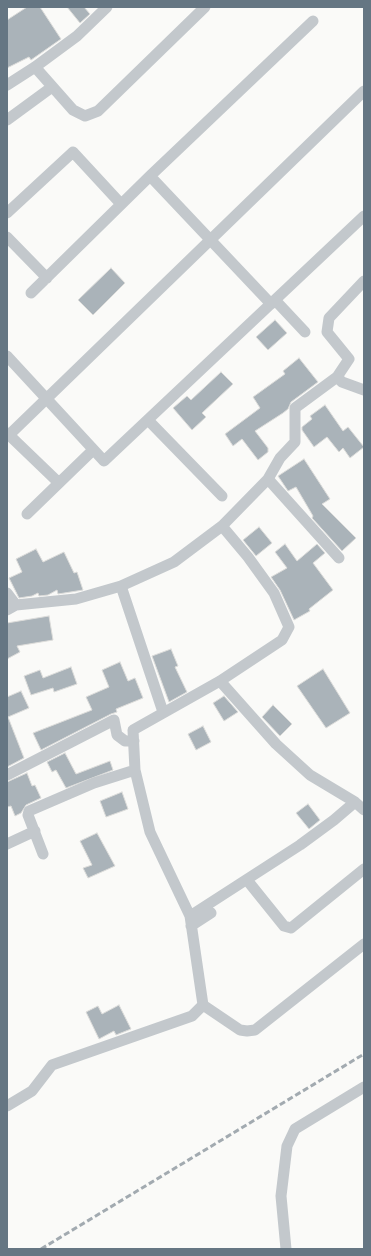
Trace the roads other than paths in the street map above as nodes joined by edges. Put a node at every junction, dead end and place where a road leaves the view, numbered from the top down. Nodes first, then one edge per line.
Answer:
1 (107, 7) edge
2 (205, 7) edge
3 (313, 21) dead end
4 (35, 67) junction
5 (7, 85) edge
6 (52, 87) junction
7 (364, 91) edge
8 (7, 120) edge
9 (150, 176) junction
10 (121, 204) junction
11 (7, 213) edge
12 (364, 216) edge
13 (7, 237) edge
14 (210, 240) junction
15 (47, 278) junction
16 (364, 281) edge
17 (31, 293) dead end
18 (273, 302) junction
19 (305, 332) dead end
20 (7, 356) edge
21 (337, 377) junction
22 (364, 390) edge
23 (46, 399) junction
24 (148, 420) junction
25 (8, 434) edge
26 (93, 450) junction
27 (268, 479) junction
28 (60, 483) junction
29 (222, 496) dead end
30 (27, 514) dead end
31 (222, 526) junction
32 (339, 558) dead end
33 (121, 586) junction
34 (7, 593) edge
35 (11, 608) edge
36 (220, 681) junction
37 (163, 712) junction
38 (134, 741) junction
39 (135, 770) junction
40 (7, 775) edge
41 (355, 802) junction
42 (364, 810) edge
43 (35, 831) junction
44 (7, 844) edge
45 (43, 854) dead end
46 (364, 869) edge
47 (247, 880) junction
48 (211, 913) dead end
49 (191, 921) junction
50 (364, 944) edge
51 (203, 1005) junction
52 (364, 1087) edge
53 (7, 1106) edge
54 (286, 1249) edge

1 - 4 street
2 - 6 street
3 - 9 street
4 - 5 street
4 - 6 street
6 - 8 street
7 - 14 street
9 - 10 street
9 - 14 street
10 - 11 street
10 - 15 street
12 - 18 street
13 - 15 street
14 - 18 street
14 - 23 street
15 - 17 street
16 - 21 street
18 - 19 street
18 - 24 street
20 - 23 street
21 - 22 street
21 - 27 street
23 - 25 street
23 - 26 street
24 - 26 street
24 - 29 street
25 - 28 street
26 - 28 street
27 - 31 street
27 - 32 street
28 - 30 street
31 - 33 street
31 - 36 street
33 - 35 street
33 - 37 street
34 - 35 street
36 - 37 street
36 - 41 street
37 - 38 street
38 - 39 street
38 - 40 street
39 - 43 street
39 - 49 street
41 - 42 street
41 - 47 street
43 - 44 street
43 - 45 street
46 - 47 street
47 - 49 street
48 - 49 street
49 - 51 street
50 - 51 street
51 - 53 street
52 - 54 street

